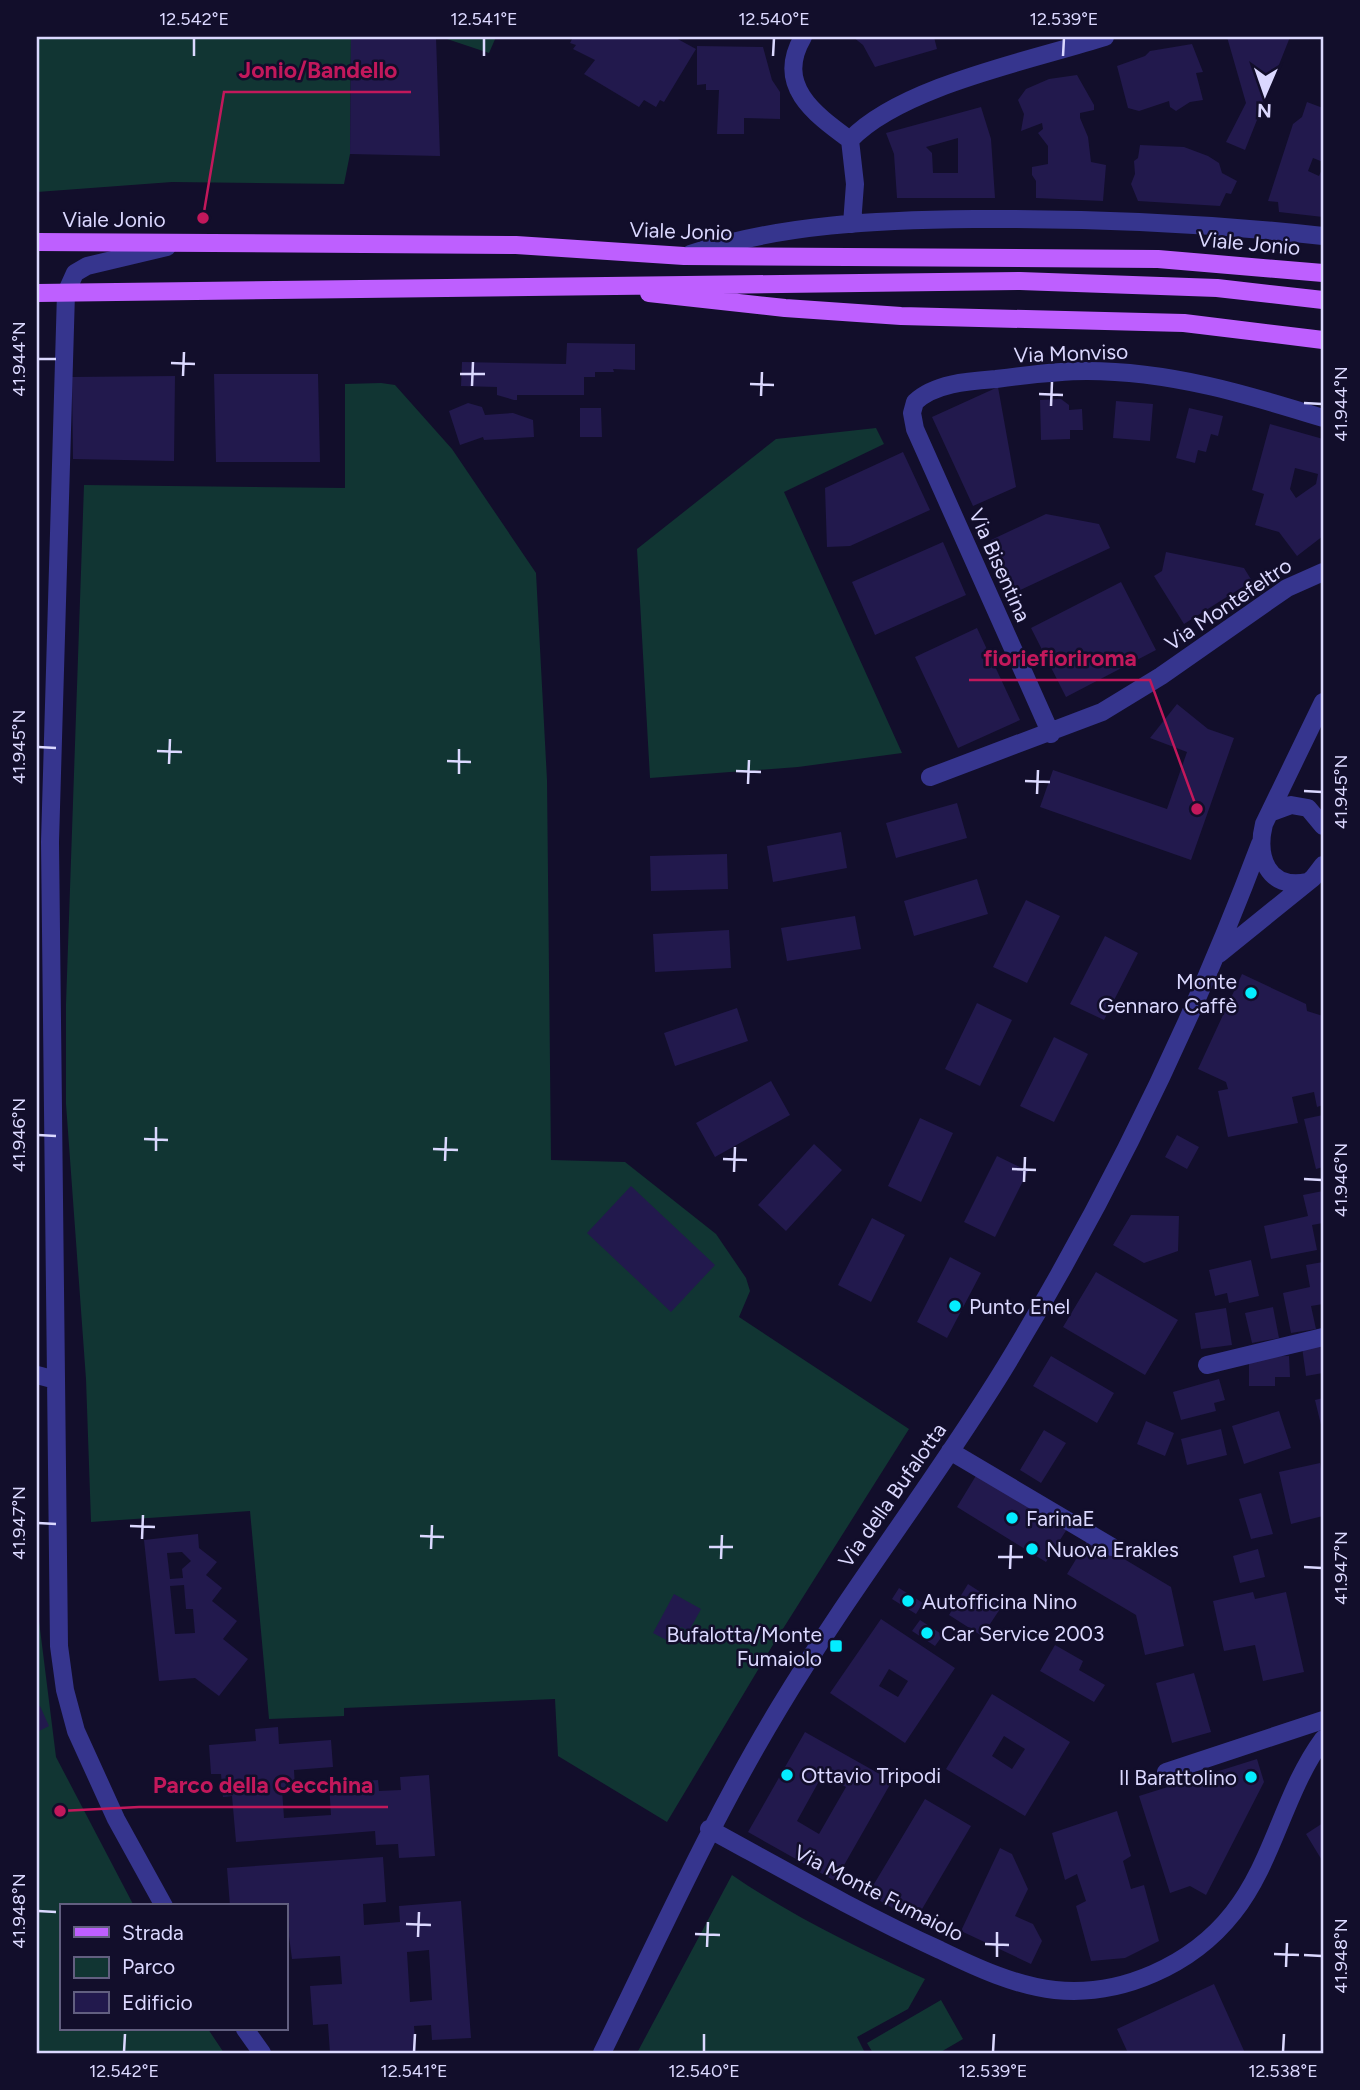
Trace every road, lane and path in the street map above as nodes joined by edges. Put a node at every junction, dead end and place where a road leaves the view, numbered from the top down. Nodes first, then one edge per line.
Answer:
1 (803, 37) edge
2 (1105, 37) edge
3 (850, 140) junction
4 (852, 223) junction
5 (1323, 236) edge
6 (37, 242) edge
7 (187, 242) junction
8 (684, 256) junction
9 (1323, 274) edge
10 (579, 285) junction
11 (37, 293) edge
12 (66, 293) junction
13 (1323, 299) edge
14 (1323, 340) edge
15 (912, 413) joint
16 (1323, 418) edge
17 (1323, 572) edge
18 (1323, 702) edge
19 (1051, 734) junction
20 (930, 776) dead end
21 (44, 811) edge
22 (1272, 812) junction
23 (1323, 826) edge
24 (1260, 844) junction
25 (1318, 876) edge
26 (1213, 959) junction
27 (44, 1123) edge
28 (1323, 1337) edge
29 (1207, 1365) dead end
30 (37, 1375) edge
31 (56, 1380) junction
32 (950, 1451) junction
33 (1112, 1547) dead end
34 (1323, 1720) edge
35 (1323, 1739) edge
36 (1166, 1772) dead end
37 (709, 1829) junction
38 (163, 1904) edge
39 (246, 2030) edge
40 (262, 2053) edge
41 (602, 2053) edge

1 - 3 street
2 - 3 street
3 - 4 street
4 - 5 street
4 - 8 street
6 - 7 main road, Viale Jonio
7 - 8 main road, Viale Jonio
7 - 12 street
8 - 9 main road, Viale Jonio
10 - 12 main road
10 - 13 main road
10 - 14 main road
11 - 12 main road
12 - 21 street
15 - 16 street, Via Monviso
15 - 19 street, Via Bisentina
17 - 19 street, Via Montefeltro
18 - 22 street, Via della Bufalotta
19 - 20 street, Via Montefeltro
21 - 27 street
22 - 23 street
22 - 24 street, Via della Bufalotta
24 - 25 street
24 - 26 street, Via della Bufalotta
25 - 26 street
26 - 32 street, Via della Bufalotta
27 - 31 street
28 - 29 street
30 - 31 street
31 - 38 street
32 - 33 street
32 - 37 street, Via della Bufalotta
34 - 36 street
35 - 37 street, Via Monte Fumaiolo
37 - 41 street, Via della Bufalotta
39 - 40 street

